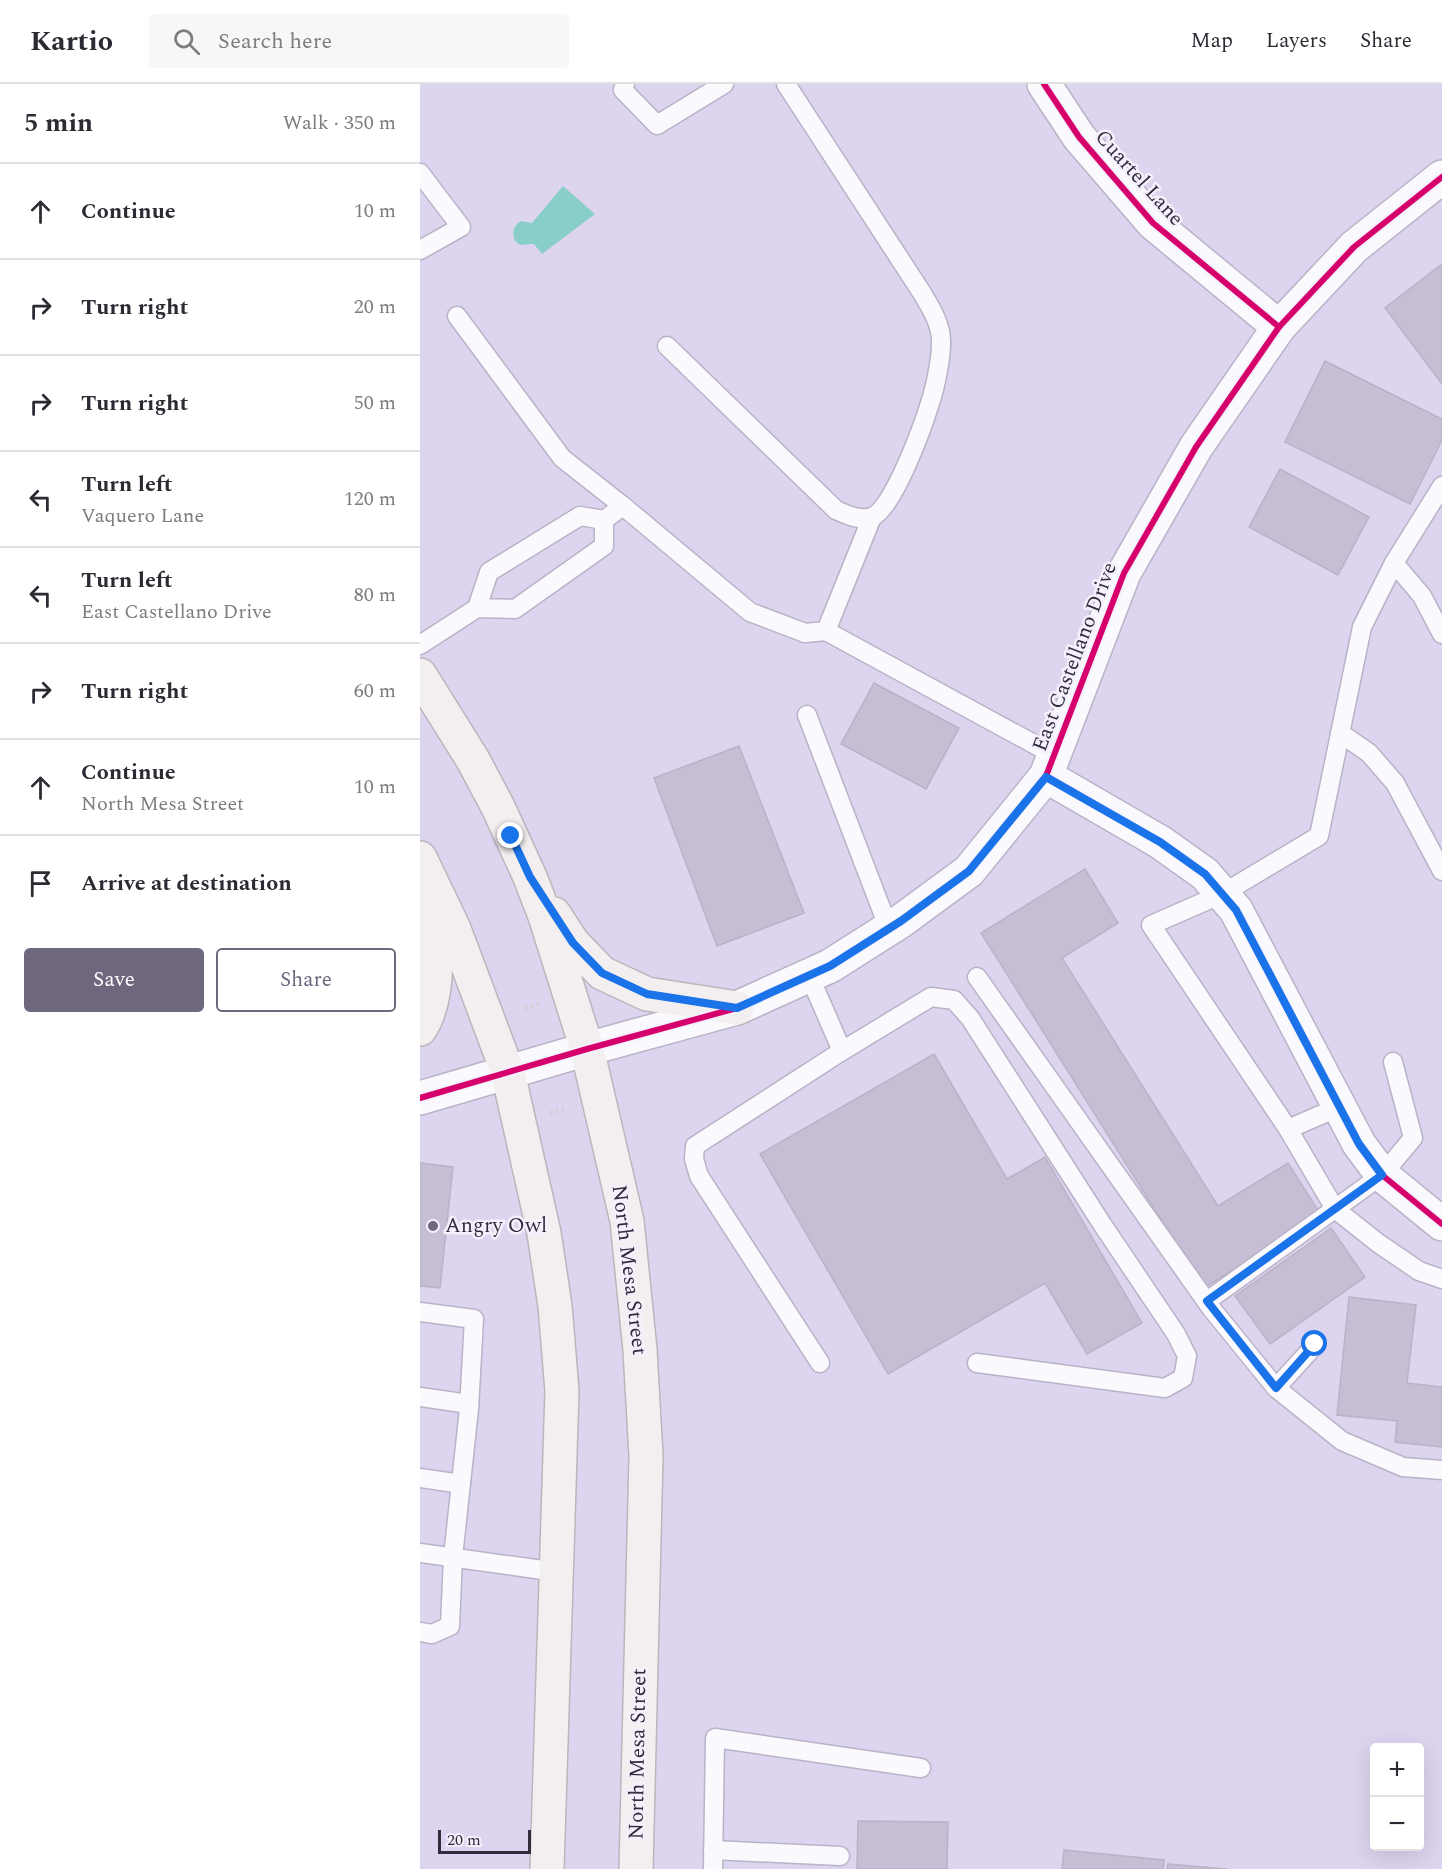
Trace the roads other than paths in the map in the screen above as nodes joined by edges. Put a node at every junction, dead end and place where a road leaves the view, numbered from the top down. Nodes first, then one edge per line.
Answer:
1 (625, 84) edge
2 (724, 84) edge
3 (786, 84) edge
4 (1044, 84) edge
5 (420, 173) edge
6 (1437, 190) edge
7 (420, 250) edge
8 (457, 316) dead end
9 (1279, 327) junction
10 (667, 346) dead end
11 (1442, 486) edge
12 (623, 506) junction
13 (872, 517) junction
14 (604, 520) junction
15 (1394, 563) junction
16 (477, 608) junction
17 (826, 631) junction
18 (1442, 634) edge
19 (420, 645) edge
20 (420, 675) edge
21 (807, 715) dead end
22 (1340, 734) junction
23 (1050, 766) junction
24 (420, 858) edge
25 (420, 863) edge
26 (1442, 871) edge
27 (530, 877) junction
28 (1222, 894) junction
29 (889, 929) junction
30 (809, 975) junction
31 (977, 977) dead end
32 (737, 1008) junction
33 (420, 1029) edge
34 (587, 1049) junction
35 (842, 1051) junction
36 (1393, 1062) dead end
37 (508, 1073) junction
38 (420, 1098) edge
39 (1339, 1107) junction
40 (1288, 1129) junction
41 (1382, 1175) junction
42 (1335, 1209) junction
43 (1442, 1224) edge
44 (1442, 1279) edge
45 (1207, 1301) junction
46 (420, 1312) edge
47 (1315, 1344) dead end
48 (977, 1363) dead end
49 (820, 1364) dead end
50 (1276, 1388) junction
51 (420, 1397) edge
52 (469, 1404) junction
53 (1442, 1470) edge
54 (420, 1478) edge
55 (461, 1484) junction
56 (420, 1553) edge
57 (453, 1557) junction
58 (557, 1572) junction
59 (420, 1632) edge
60 (921, 1768) dead end
61 (714, 1850) junction
62 (840, 1856) dead end
63 (547, 1869) edge
64 (636, 1869) edge
65 (713, 1869) edge

1 - 2 lane
3 - 13 lane
4 - 9 street, Cuartel Lane
5 - 7 lane
6 - 9 street, East Castellano Drive
8 - 12 lane
9 - 23 street, East Castellano Drive
10 - 13 lane
11 - 15 lane
12 - 14 lane
12 - 17 lane
13 - 17 lane
14 - 16 lane
14 - 16 lane
15 - 18 lane
15 - 22 lane
16 - 19 lane
17 - 23 lane
20 - 27 main road, North Mesa Street
21 - 29 lane
22 - 26 lane
22 - 28 lane
23 - 28 street
23 - 29 street, East Castellano Drive
24 - 37 main road
25 - 33 main road
27 - 32 main road
27 - 34 main road, North Mesa Street
28 - 39 street
28 - 40 lane
29 - 30 street, East Castellano Drive
30 - 32 street, East Castellano Drive
30 - 35 lane
31 - 45 lane
32 - 34 street, East Castellano Drive
34 - 37 street, East Castellano Drive
34 - 64 main road, North Mesa Street
35 - 48 lane
35 - 49 lane
36 - 41 lane
37 - 38 street, East Castellano Drive
37 - 58 main road
39 - 40 lane
39 - 41 street
40 - 42 lane
41 - 42 lane
41 - 43 street
42 - 44 lane
42 - 45 lane
45 - 50 lane
46 - 52 lane
47 - 50 lane
50 - 53 lane
51 - 52 lane
52 - 55 lane
54 - 55 lane
55 - 57 lane
56 - 57 lane
57 - 58 lane
57 - 59 lane
58 - 63 main road
60 - 61 lane
61 - 62 lane
61 - 65 lane

